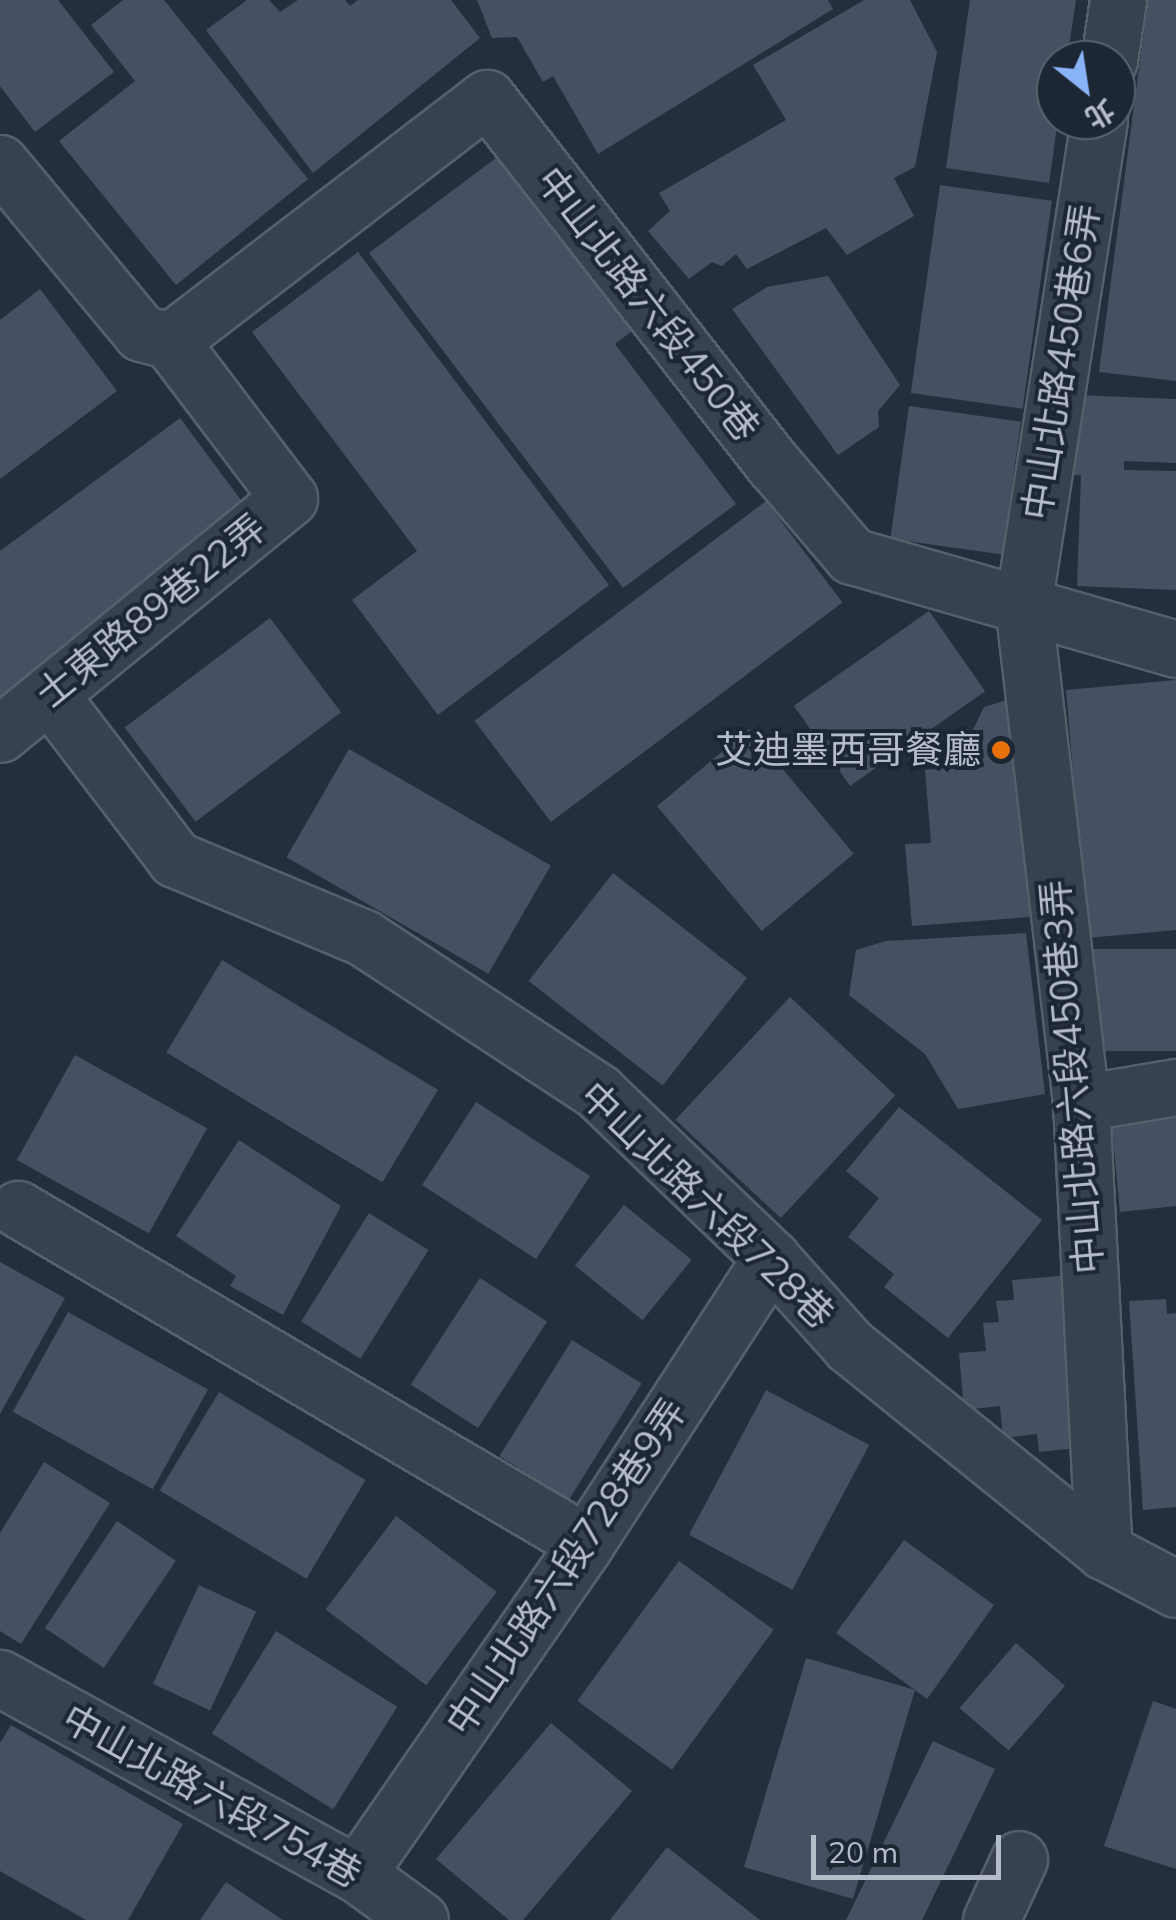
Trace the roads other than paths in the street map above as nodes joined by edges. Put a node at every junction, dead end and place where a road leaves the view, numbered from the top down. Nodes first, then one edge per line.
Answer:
1 (1118, 0) edge
2 (1112, 40) edge
3 (1096, 140) edge
4 (11, 197) edge
5 (170, 341) junction
6 (1023, 604) junction
7 (1176, 648) edge
8 (49, 694) junction
9 (0, 734) edge
10 (1176, 1087) edge
11 (1081, 1103) junction
12 (18, 1209) dead end
13 (772, 1258) junction
14 (586, 1543) junction
15 (1104, 1552) junction
16 (1176, 1589) edge
17 (0, 1678) edge
18 (1020, 1859) dead end
19 (358, 1874) junction
20 (420, 1920) edge
21 (991, 1920) edge

1 - 2 street
3 - 6 street, 中山北路450巷6弄
4 - 5 street
5 - 6 street, 中山北路六段450巷
5 - 8 street, 士東路89巷22弄
6 - 7 street, 中山北路六段450巷
6 - 11 street, 中山北路六段450巷3弄
8 - 9 street, 士東路89巷22弄
8 - 13 street, 中山北路六段728巷
10 - 11 street
11 - 15 street, 中山北路六段450巷3弄
12 - 14 street
13 - 14 street, 中山北路六段728巷9弄
13 - 15 street, 中山北路六段728巷
14 - 19 street, 中山北路六段728巷9弄
15 - 16 street, 中山北路六段728巷
17 - 19 street, 中山北路六段754巷
18 - 21 street
19 - 20 street, 中山北路六段754巷

